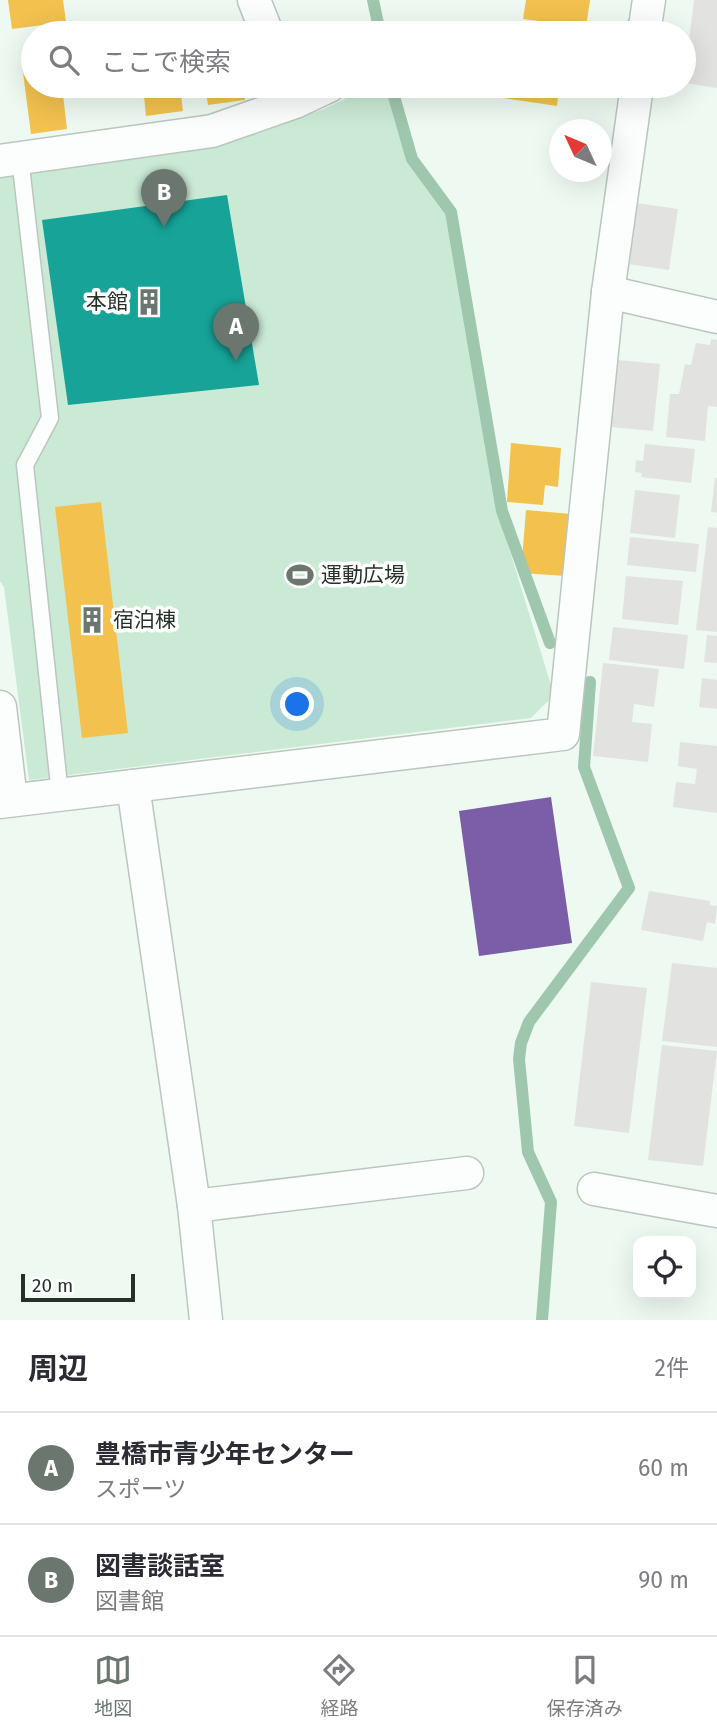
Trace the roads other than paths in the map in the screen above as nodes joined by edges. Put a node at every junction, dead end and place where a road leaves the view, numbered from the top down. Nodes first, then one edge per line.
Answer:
1 (254, 0) edge
2 (649, 0) edge
3 (262, 21) edge
4 (646, 21) edge
5 (282, 98) edge
6 (635, 98) edge
7 (10, 160) edge
8 (608, 292) junction
9 (717, 317) edge
10 (0, 707) edge
11 (133, 786) junction
12 (60, 795) junction
13 (5, 801) edge
14 (467, 1173) dead end
15 (594, 1189) dead end
16 (194, 1206) junction
17 (717, 1211) edge
18 (206, 1320) edge

1 - 3 street
2 - 4 street
5 - 7 street
6 - 8 street
7 - 12 lane
8 - 9 street
8 - 11 street
10 - 13 street
11 - 12 street
11 - 16 street
12 - 13 street
14 - 16 street
15 - 17 street
16 - 18 street

